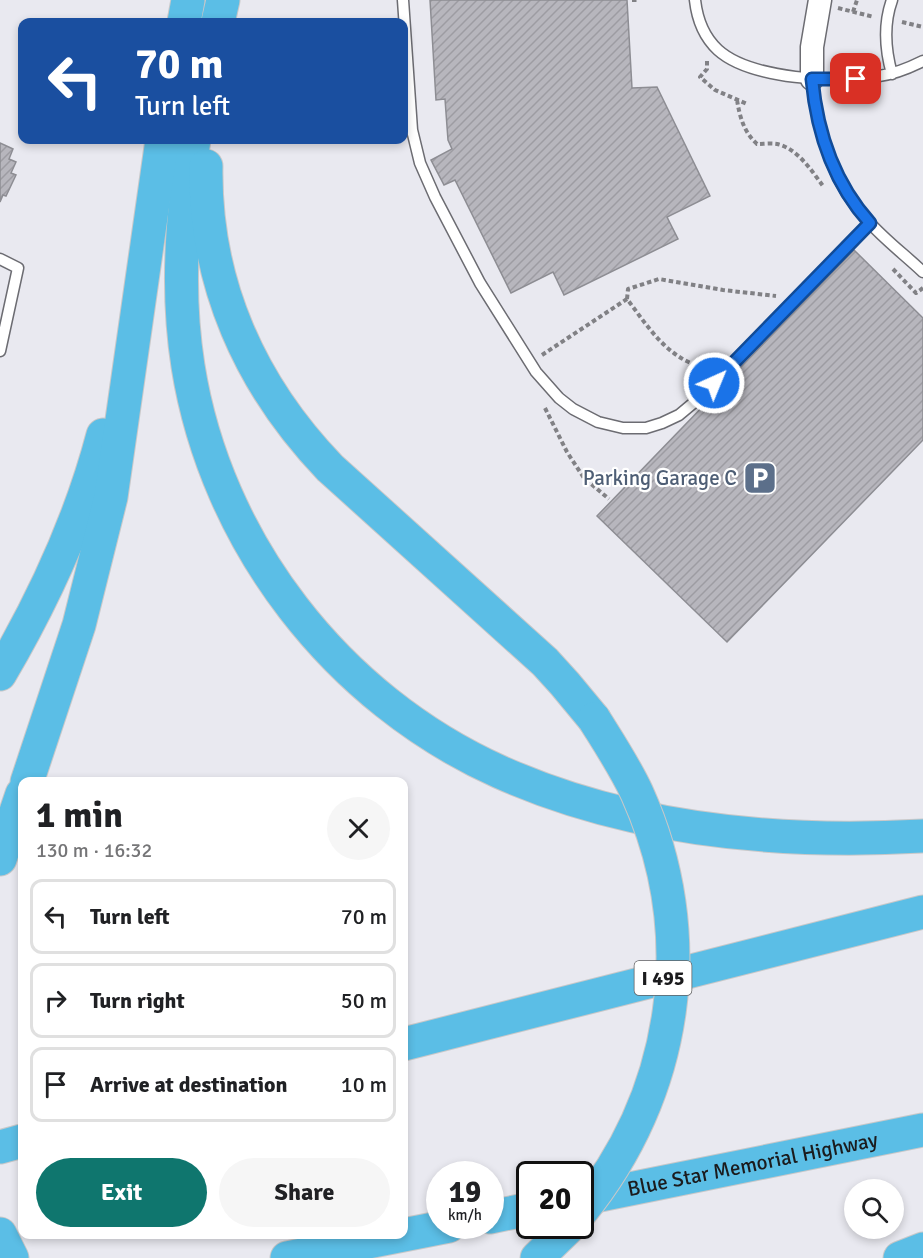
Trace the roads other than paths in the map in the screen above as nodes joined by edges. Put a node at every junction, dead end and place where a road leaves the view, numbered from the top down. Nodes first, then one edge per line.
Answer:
1 (188, 0) edge
2 (224, 0) edge
3 (404, 0) edge
4 (695, 0) edge
5 (892, 0) edge
6 (820, 1) edge
7 (185, 18) edge
8 (220, 18) edge
9 (405, 18) edge
10 (408, 61) edge
11 (923, 61) edge
12 (892, 74) junction
13 (812, 79) junction
14 (161, 144) edge
15 (193, 144) edge
16 (207, 144) edge
17 (150, 223) junction
18 (870, 223) junction
19 (0, 259) edge
20 (923, 272) edge
21 (0, 351) edge
22 (0, 674) edge
23 (29, 777) edge
24 (18, 806) edge
25 (923, 836) edge
26 (0, 859) edge
27 (923, 912) edge
28 (408, 1043) edge
29 (923, 1131) edge
30 (18, 1142) edge
31 (0, 1147) edge
32 (594, 1193) edge
33 (594, 1196) edge
34 (426, 1231) edge
35 (0, 1234) edge
36 (408, 1234) edge
37 (383, 1239) edge
38 (557, 1239) edge
39 (923, 1249) edge
40 (12, 1258) edge
41 (287, 1258) edge
42 (537, 1258) edge
43 (900, 1258) edge

1 - 7 highway
2 - 8 highway
3 - 9 lane
4 - 13 lane
5 - 12 lane
6 - 13 street
10 - 18 lane
11 - 12 lane
12 - 13 lane
13 - 18 lane
14 - 17 highway
15 - 25 highway
16 - 32 highway, bridge
17 - 22 highway
17 - 23 highway
18 - 20 lane
19 - 21 lane
24 - 26 highway
27 - 28 highway, I 495
29 - 33 highway, Blue Star Memorial Highway
30 - 31 highway
34 - 36 highway
35 - 40 highway
37 - 41 highway
38 - 42 highway
39 - 43 highway

